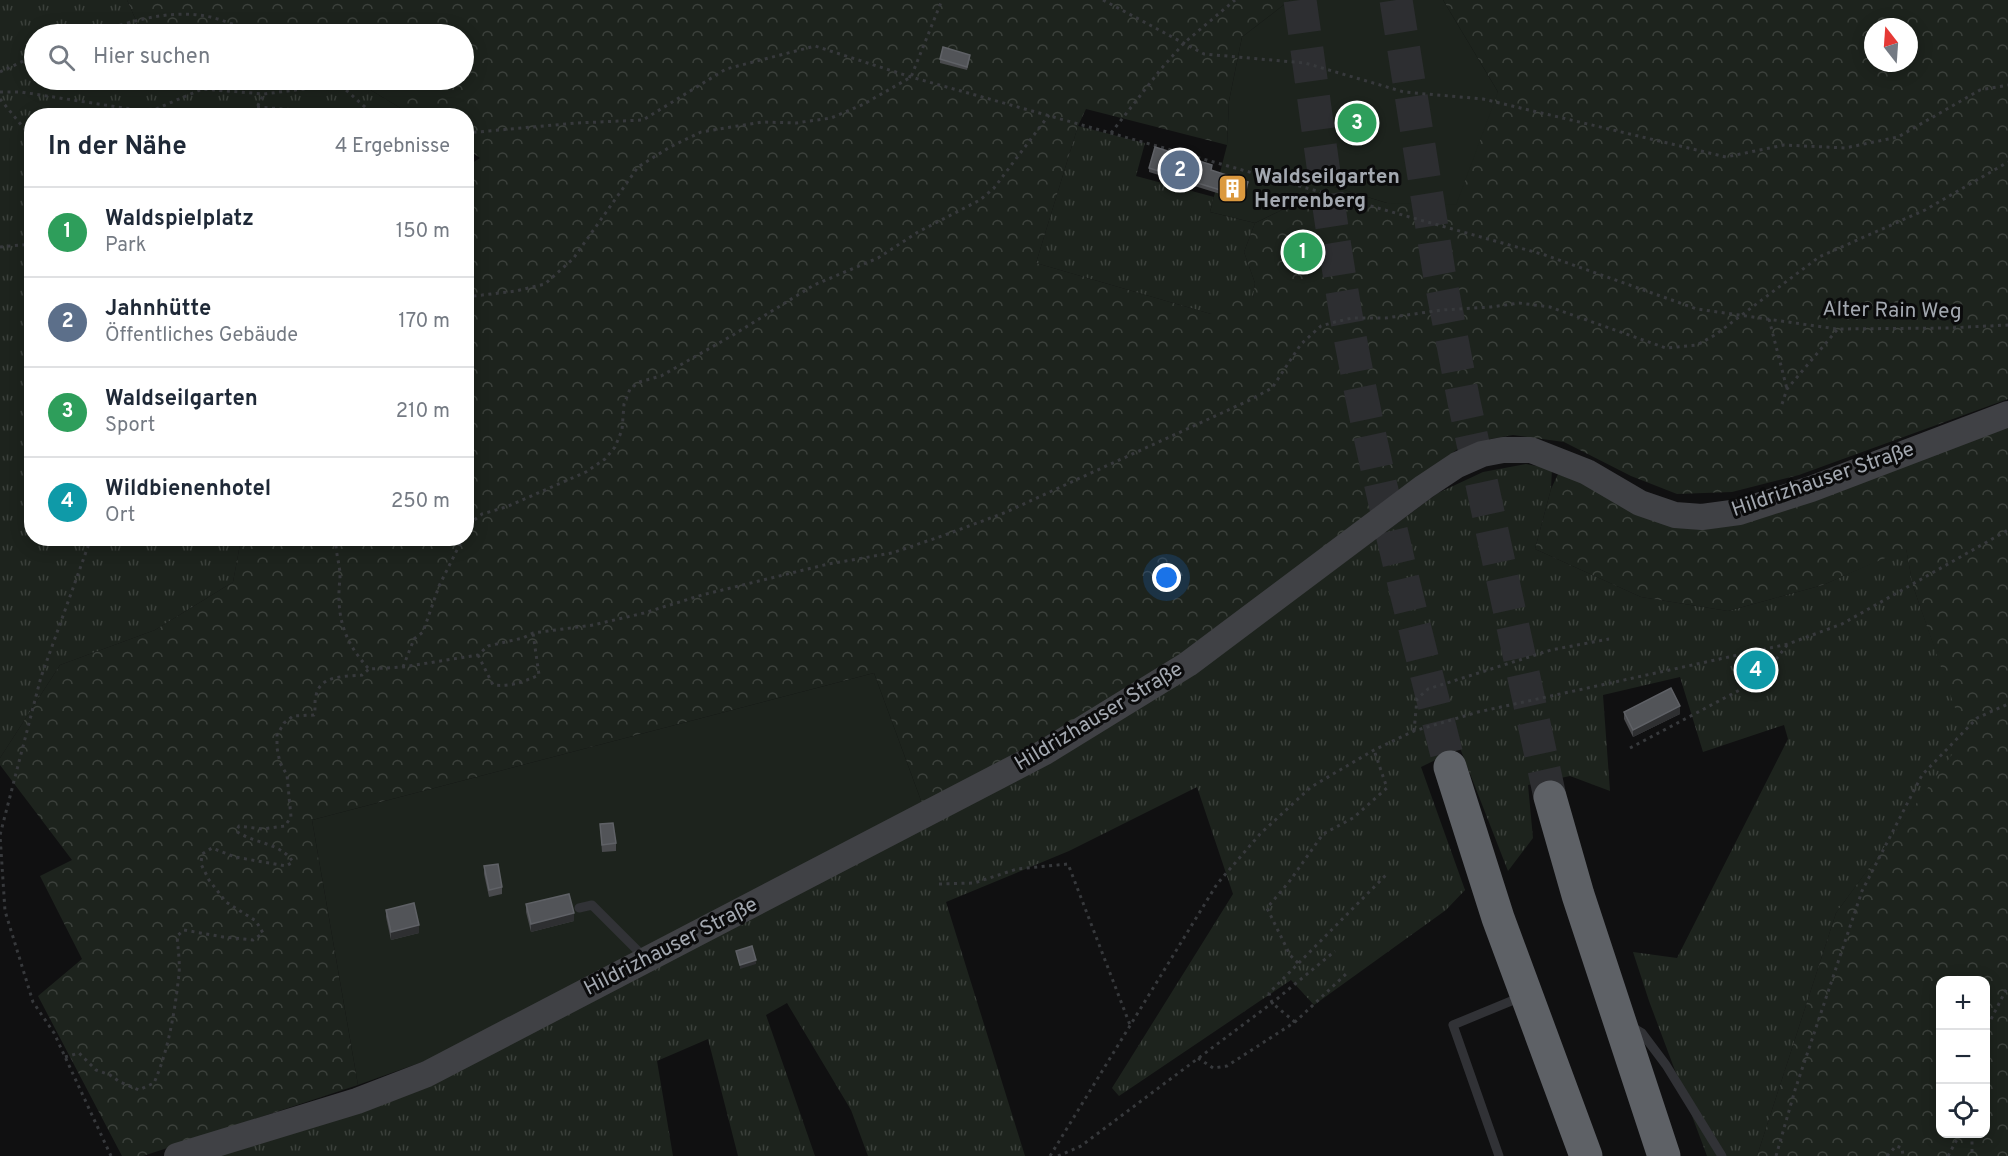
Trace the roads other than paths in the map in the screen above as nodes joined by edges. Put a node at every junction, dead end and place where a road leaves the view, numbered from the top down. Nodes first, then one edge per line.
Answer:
1 (2008, 414) edge
2 (1450, 767) tunnel mouth
3 (1550, 797) tunnel mouth
4 (579, 908) dead end
5 (647, 959) junction
6 (1526, 995) junction
7 (1619, 1021) junction
8 (177, 1156) edge
9 (1499, 1156) edge
10 (1586, 1156) edge
11 (1664, 1156) edge
12 (1722, 1156) edge

1 - 5 main road, Hildrizhauser Straße
2 - 6 highway
3 - 7 highway
4 - 5 lane
5 - 8 main road, Hildrizhauser Straße
6 - 9 lane
6 - 10 highway
7 - 11 highway
7 - 12 lane

